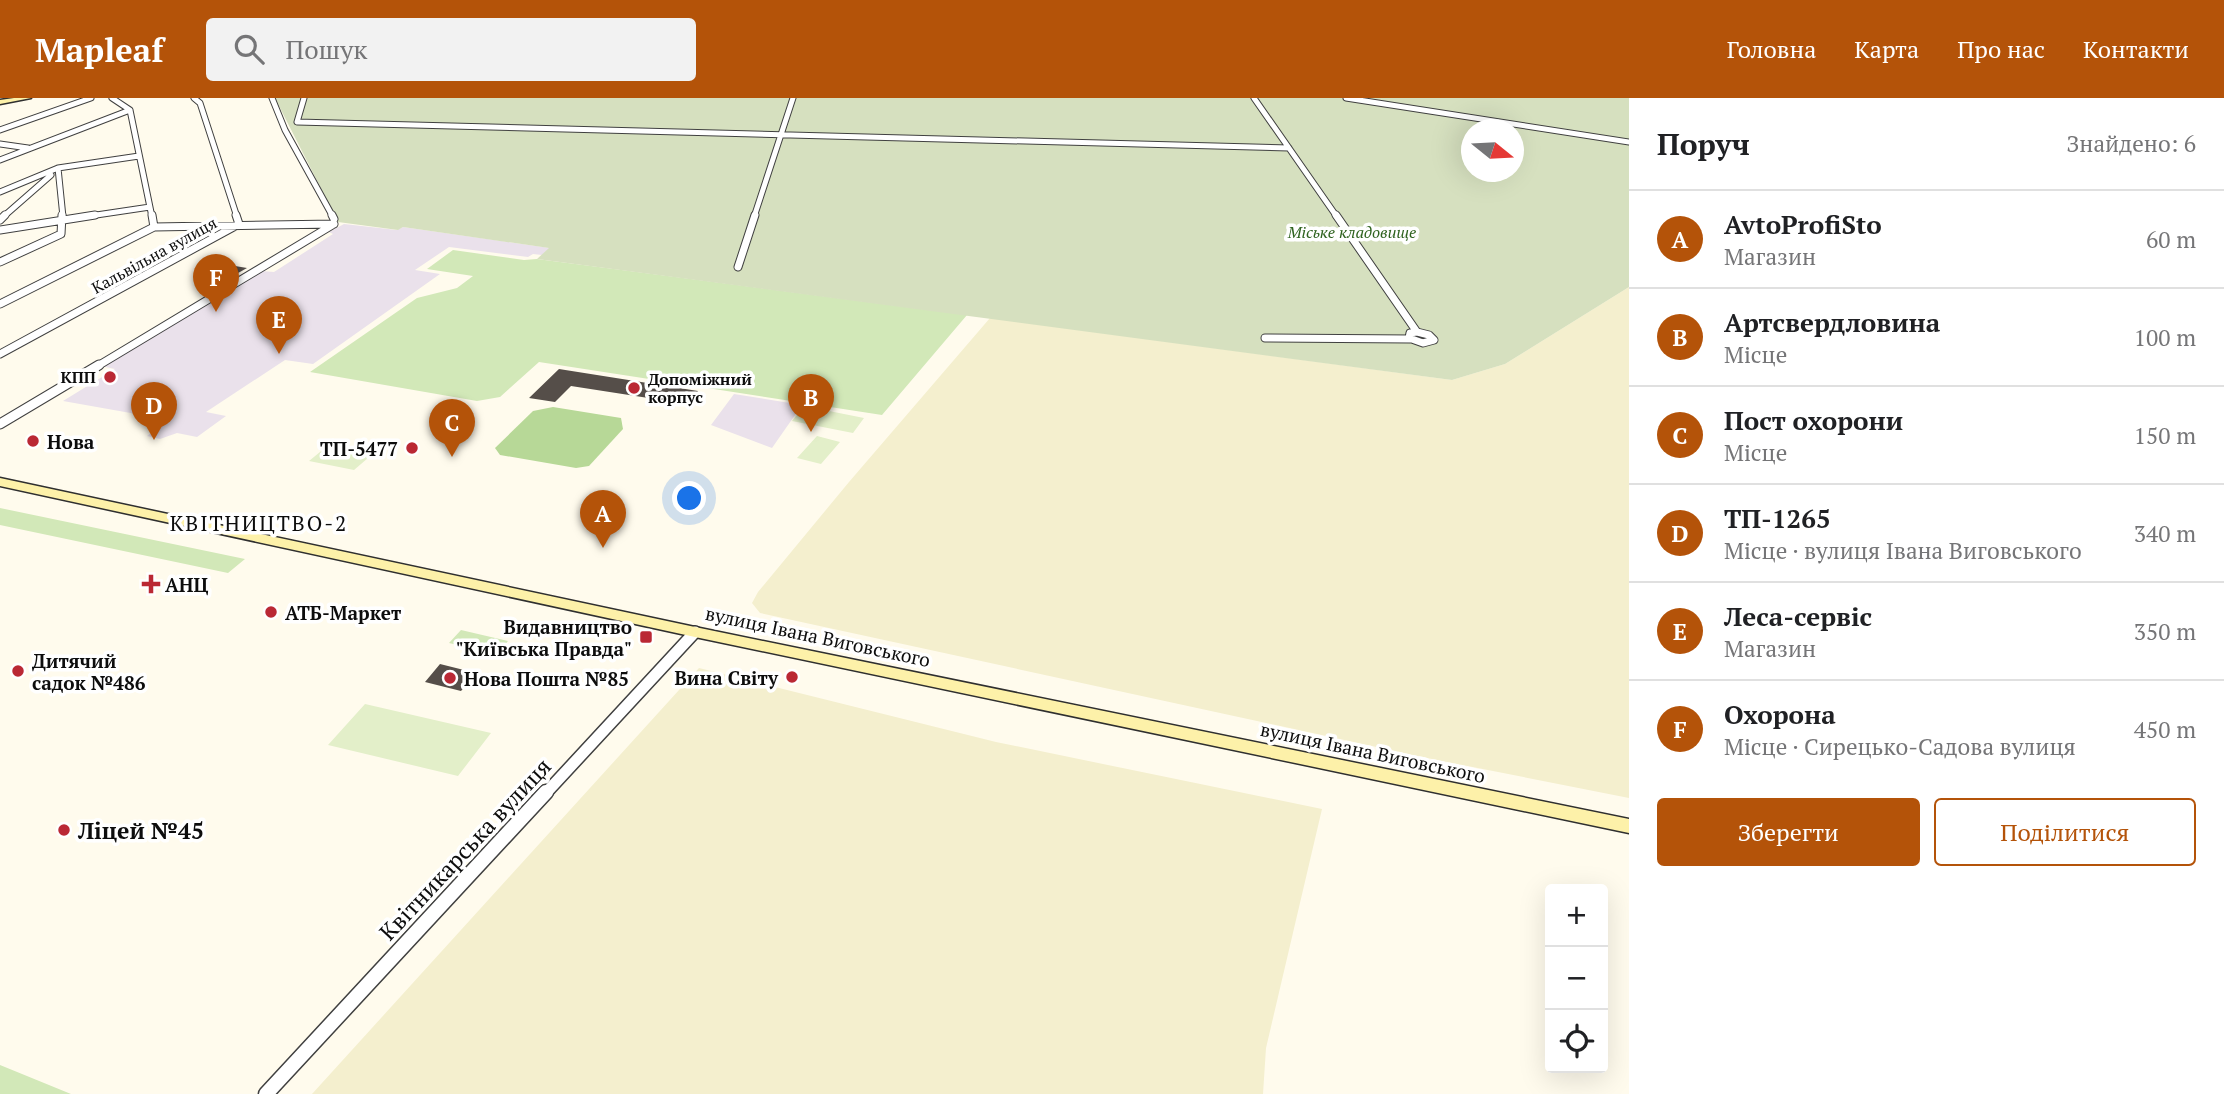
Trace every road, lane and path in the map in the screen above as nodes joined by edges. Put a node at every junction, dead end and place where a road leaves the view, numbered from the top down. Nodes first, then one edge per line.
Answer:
1 (28, 98) edge
2 (91, 98) edge
3 (112, 98) edge
4 (194, 98) edge
5 (272, 98) edge
6 (304, 98) edge
7 (793, 98) edge
8 (1254, 98) edge
9 (1346, 98) edge
10 (0, 102) edge
11 (130, 110) junction
12 (0, 131) edge
13 (782, 136) junction
14 (1629, 142) edge
15 (0, 144) edge
16 (31, 148) junction
17 (1289, 149) junction
18 (139, 156) junction
19 (0, 160) edge
20 (58, 168) junction
21 (0, 192) edge
22 (150, 207) junction
23 (0, 220) edge
24 (63, 221) junction
25 (334, 222) junction
26 (239, 224) junction
27 (153, 227) junction
28 (0, 230) edge
29 (0, 262) edge
30 (738, 267) dead end
31 (0, 304) edge
32 (1265, 338) dead end
33 (0, 354) edge
34 (0, 424) edge
35 (0, 482) edge
36 (695, 632) junction
37 (1629, 826) edge
38 (266, 1094) edge

1 - 10 main road
2 - 12 street
3 - 11 street
4 - 26 street, Кальвільна вулиця
5 - 25 street
6 - 13 street
7 - 13 street
8 - 17 street
9 - 14 street
11 - 16 street
11 - 18 street
13 - 17 street
13 - 30 street
15 - 16 street
16 - 19 street
17 - 32 street
18 - 20 street
18 - 22 street
20 - 21 street
20 - 23 street
20 - 24 street
22 - 24 street
22 - 27 street
24 - 28 street
24 - 29 street
25 - 26 street
25 - 34 street
26 - 27 street
26 - 33 street, Кальвільна вулиця
27 - 31 street
35 - 36 main road, вулиця Івана Виговського
36 - 37 main road, вулиця Івана Виговського
36 - 38 street, Квітникарська вулиця

